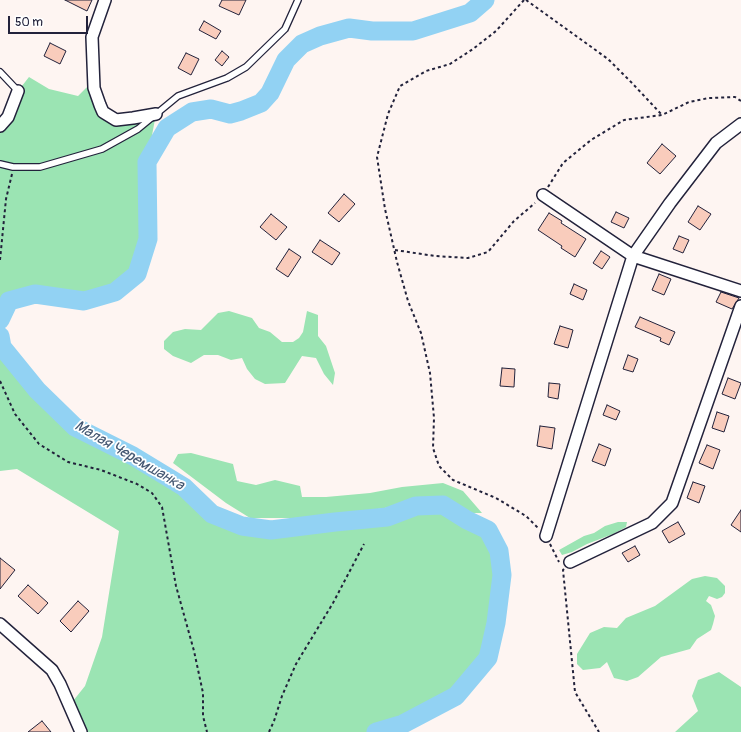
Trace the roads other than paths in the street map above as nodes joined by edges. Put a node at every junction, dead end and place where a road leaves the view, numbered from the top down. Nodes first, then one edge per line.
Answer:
1 (105, 0) edge
2 (298, 0) edge
3 (0, 72) edge
4 (18, 91) joint
5 (156, 114) junction
6 (741, 124) edge
7 (0, 126) edge
8 (0, 164) edge
9 (543, 196) road end
10 (633, 256) junction
11 (741, 290) edge
12 (741, 306) edge
13 (546, 536) road end
14 (566, 566) road end
15 (0, 624) edge
16 (81, 732) edge

1 - 5 street
2 - 5 lane
3 - 4 lane
4 - 7 street
5 - 8 lane
6 - 10 street
9 - 10 street
10 - 11 street
10 - 13 street
12 - 14 street
15 - 16 street

